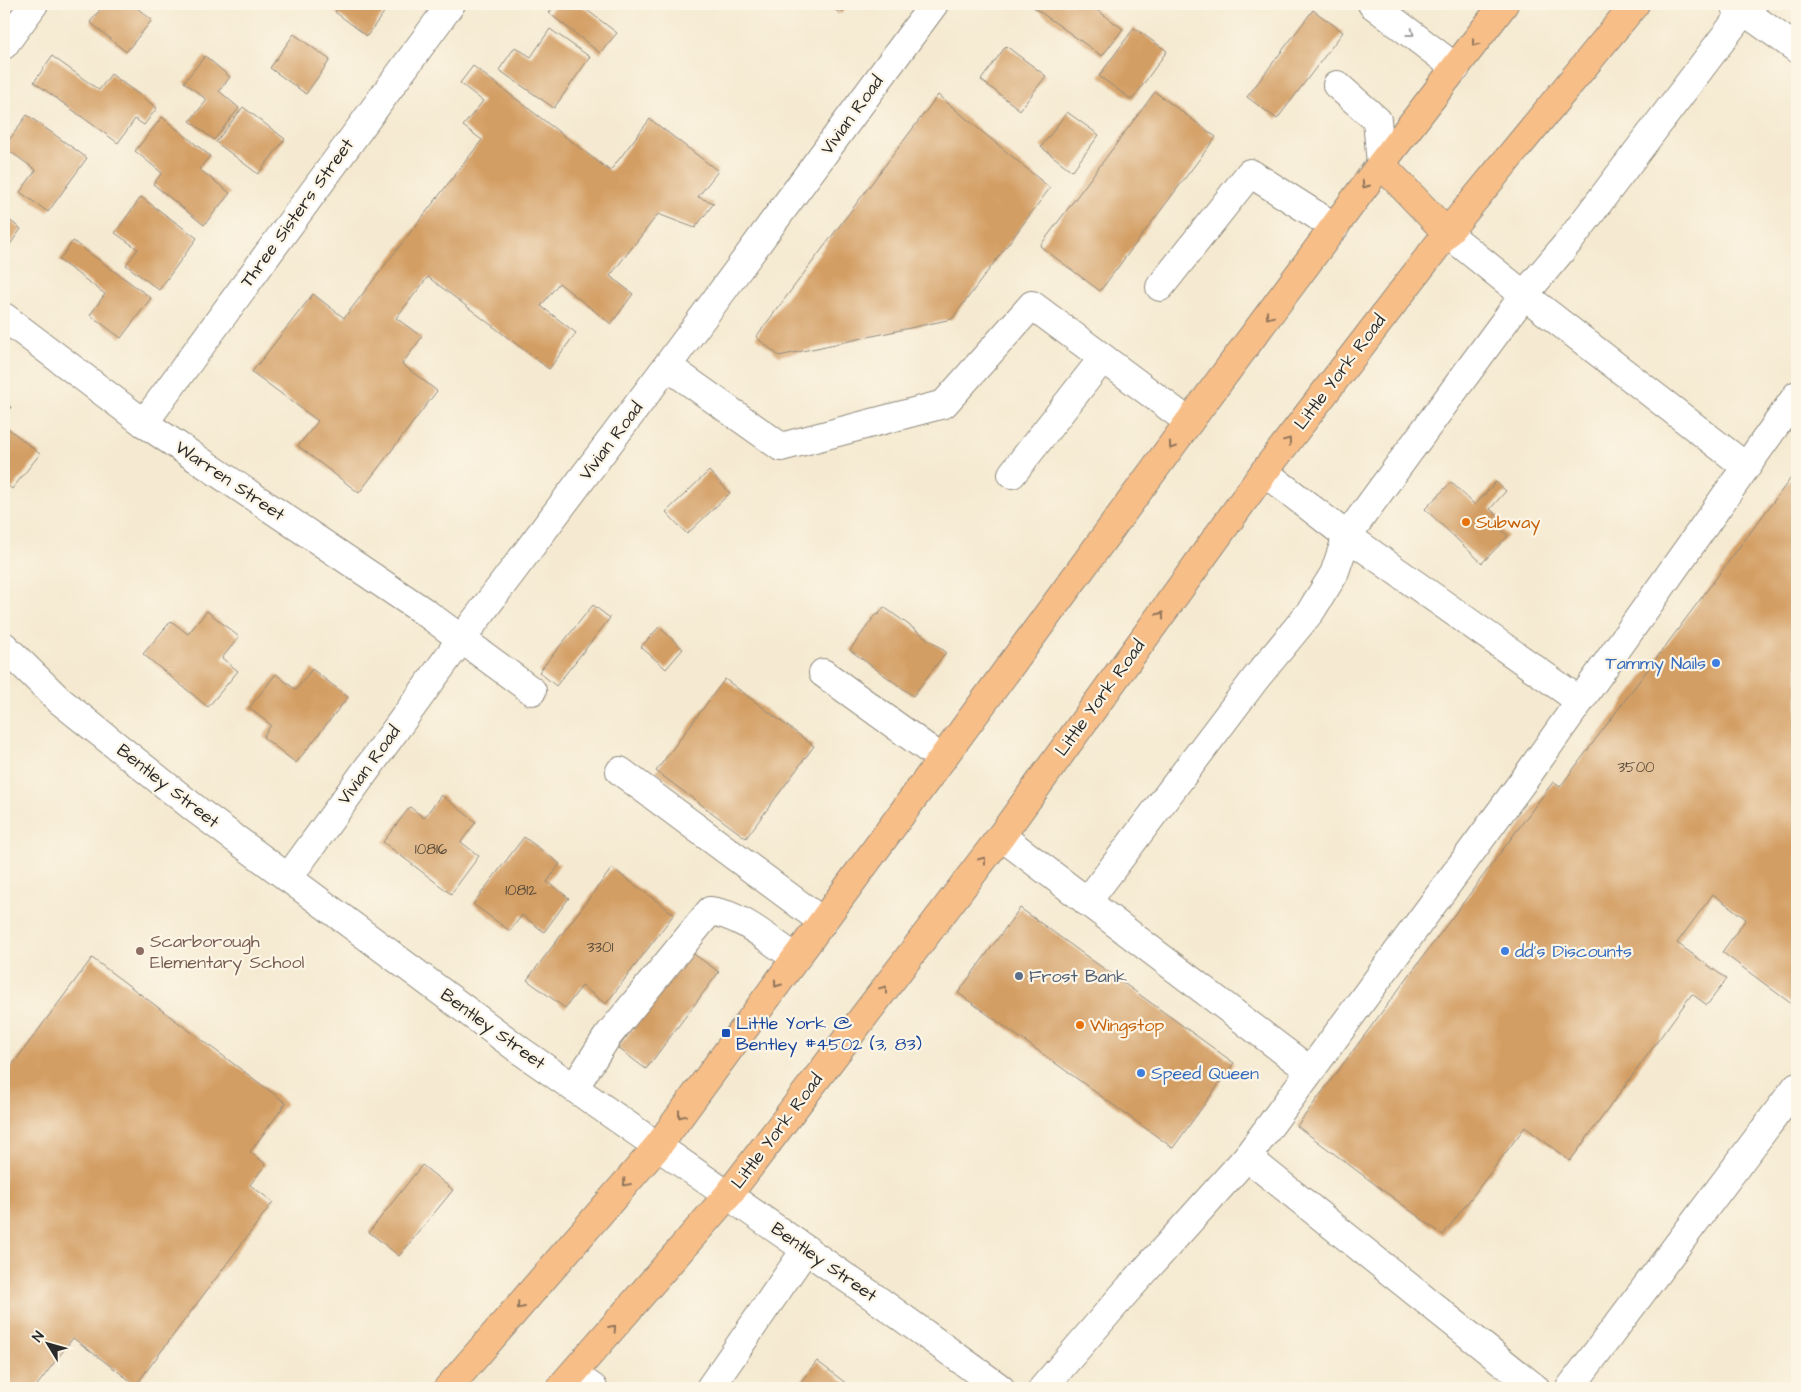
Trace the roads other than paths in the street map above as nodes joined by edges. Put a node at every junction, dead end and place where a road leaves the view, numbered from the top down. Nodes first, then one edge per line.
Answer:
1 (34, 4) edge
2 (451, 4) edge
3 (934, 4) edge
4 (1372, 4) edge
5 (1504, 4) edge
6 (1635, 4) edge
7 (1743, 6) edge
8 (4, 45) edge
9 (1797, 49) edge
10 (1456, 68) junction
11 (1337, 85) dead end
12 (1381, 164) junction
13 (1334, 227) junction
14 (1447, 233) junction
15 (1160, 287) dead end
16 (1524, 295) junction
17 (4, 317) edge
18 (1102, 358) junction
19 (667, 366) junction
20 (1797, 395) edge
21 (1189, 422) junction
22 (144, 423) junction
23 (1745, 466) junction
24 (1264, 472) junction
25 (1012, 474) dead end
26 (1347, 536) junction
27 (462, 638) junction
28 (4, 646) edge
29 (823, 673) dead end
30 (532, 691) dead end
31 (1580, 701) junction
32 (942, 759) junction
33 (620, 771) dead end
34 (1001, 836) junction
35 (288, 878) junction
36 (1087, 902) junction
37 (823, 922) junction
38 (796, 958) junction
39 (1309, 1070) junction
40 (1797, 1086) edge
41 (574, 1088) junction
42 (658, 1146) junction
43 (1247, 1157) junction
44 (728, 1195) junction
45 (806, 1249) junction
46 (576, 1383) edge
47 (448, 1388) edge
48 (710, 1388) edge
49 (1000, 1388) edge
50 (1043, 1388) edge
51 (1535, 1388) edge
52 (1570, 1388) edge

1 - 8 street
2 - 22 street, Three Sisters Street
3 - 19 street, Vivian Road
4 -> 10 street
5 -> 10 main road
6 - 14 main road, Little York Road
7 - 9 street
7 - 16 street
10 - 12 main road
11 - 12 street
12 -> 13 main road
12 - 14 main road
13 - 15 street
13 -> 21 main road
14 - 16 street
24 -> 14 main road, Little York Road
16 - 23 street
16 - 26 street
17 - 22 street, Warren Street
18 - 19 street
18 - 21 street
18 - 25 street
19 - 27 street, Vivian Road
20 - 23 street
21 -> 32 main road
22 - 27 street, Warren Street
23 - 31 street
24 - 26 street
34 -> 24 main road, Little York Road
26 - 31 street
26 - 36 street
27 - 30 street, Warren Street
27 - 35 street, Vivian Road
28 - 35 street, Bentley Street
29 - 32 street
31 - 39 street
32 - 37 main road
33 - 37 street
34 - 36 street
44 -> 34 main road, Little York Road
35 - 41 street, Bentley Street
36 - 39 street
37 - 38 main road
38 - 41 street
38 -> 42 main road
39 - 43 street
40 - 52 street
41 - 42 street, Bentley Street
42 - 44 street, Bentley Street
42 -> 47 main road
43 - 50 street
43 - 51 street
44 - 45 street, Bentley Street
46 -> 44 main road, Little York Road
45 - 48 street
45 - 49 street, Bentley Street

